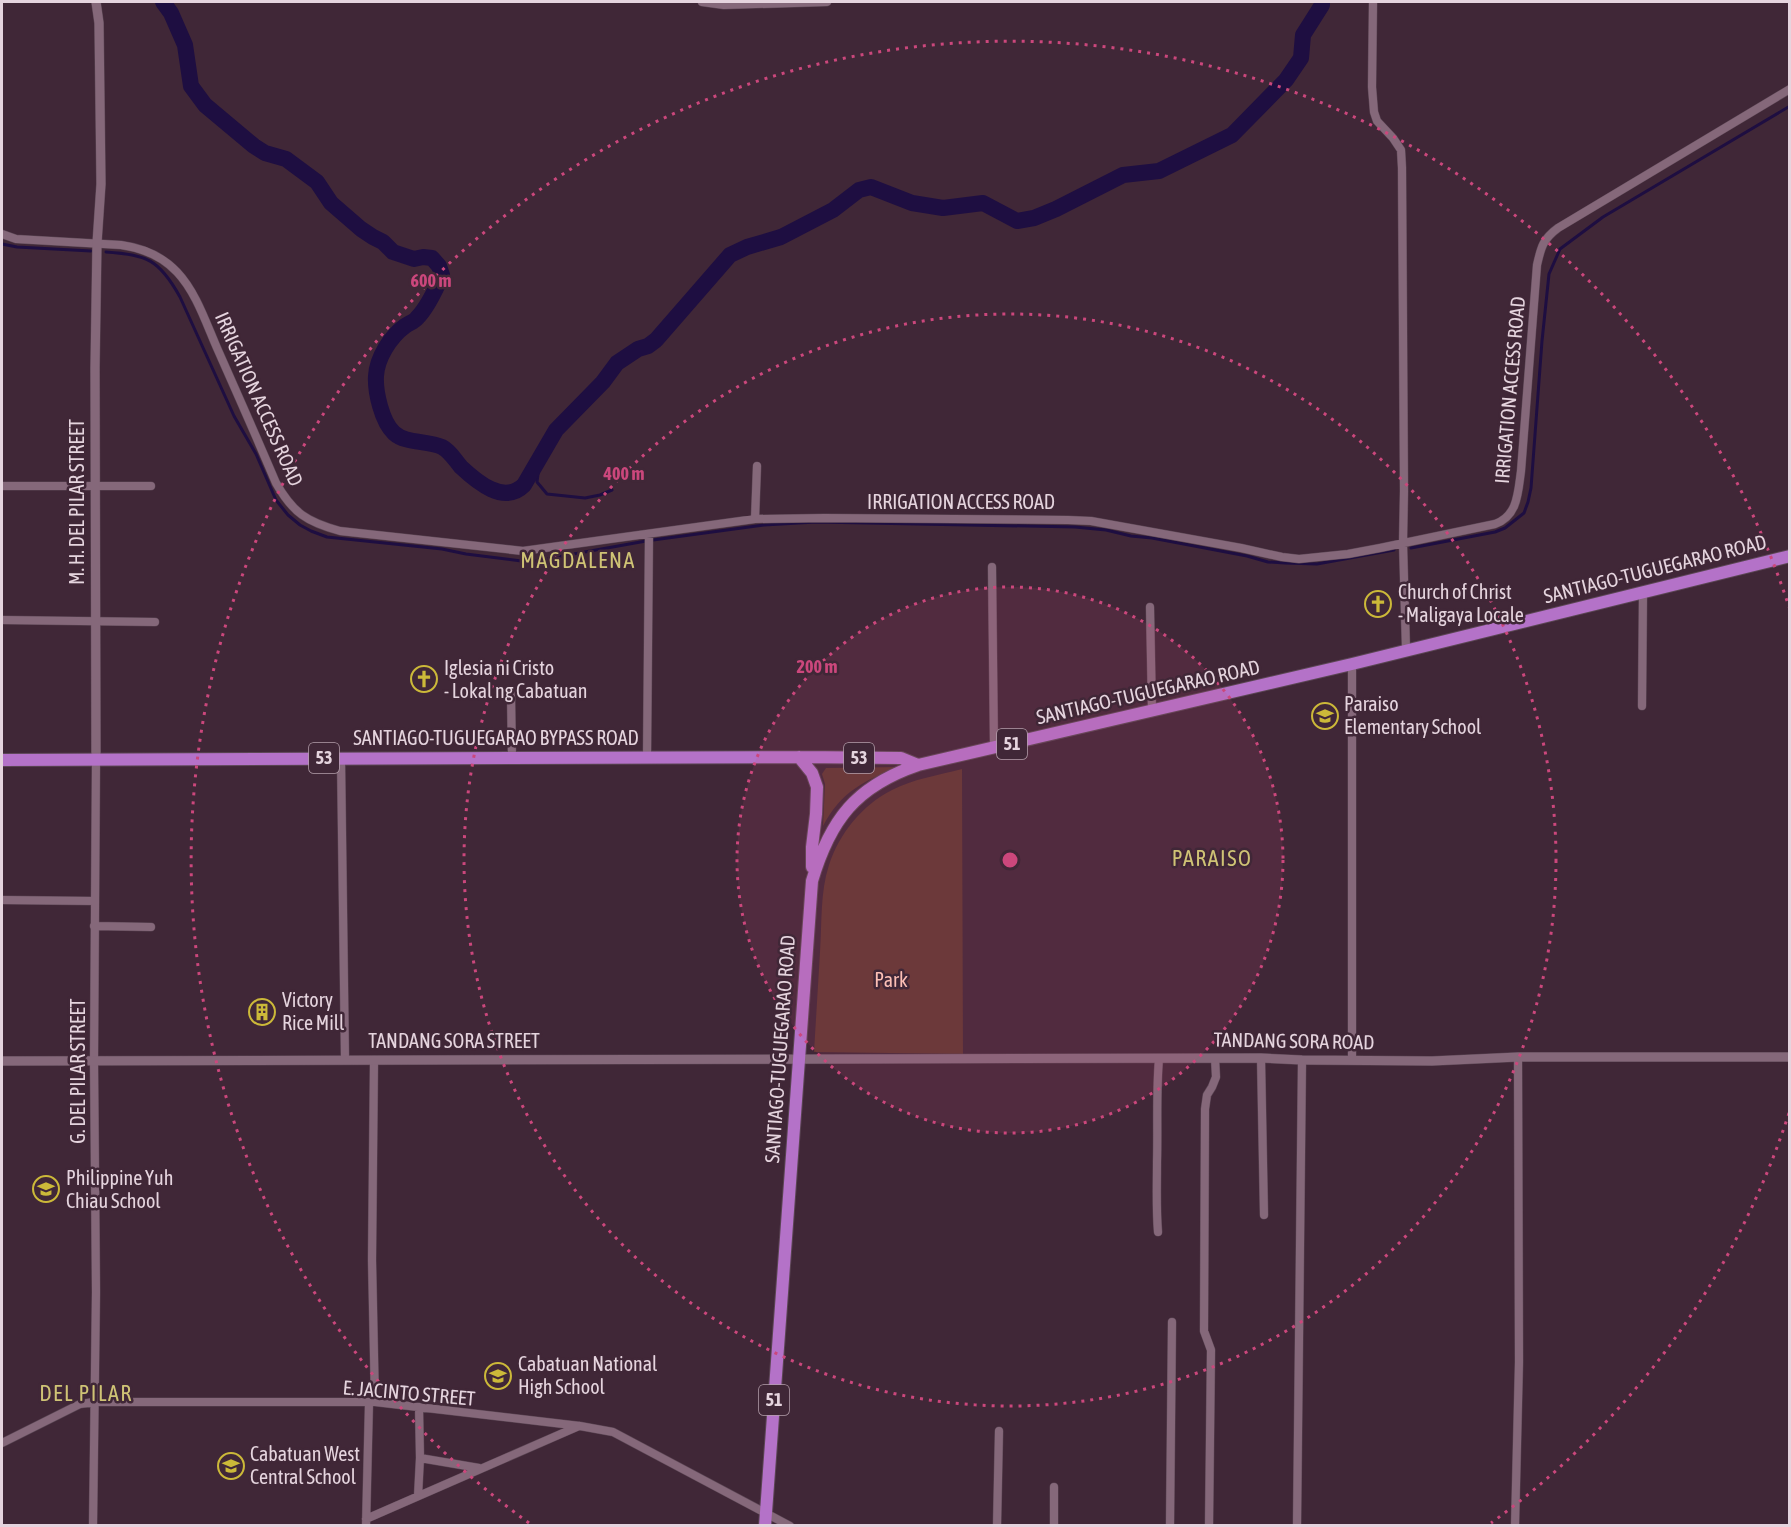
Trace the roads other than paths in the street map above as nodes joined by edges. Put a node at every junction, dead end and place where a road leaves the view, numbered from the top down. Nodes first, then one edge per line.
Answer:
1 (96, 2) edge
2 (702, 2) edge
3 (827, 2) edge
4 (1373, 2) edge
5 (1790, 89) edge
6 (2, 234) edge
7 (97, 243) junction
8 (757, 466) dead end
9 (2, 486) edge
10 (151, 486) dead end
11 (95, 487) junction
12 (755, 519) junction
13 (649, 534) junction
14 (1403, 543) junction
15 (1790, 556) edge
16 (992, 567) dead end
17 (1643, 592) junction
18 (1150, 607) dead end
19 (2, 620) edge
20 (96, 621) junction
21 (155, 622) dead end
22 (1406, 649) junction
23 (1352, 664) junction
24 (511, 694) dead end
25 (1642, 706) dead end
26 (1152, 711) junction
27 (994, 748) junction
28 (800, 757) junction
29 (341, 758) junction
30 (512, 758) junction
31 (647, 758) junction
32 (2, 760) edge
33 (96, 760) junction
34 (918, 765) junction
35 (812, 881) junction
36 (2, 900) edge
37 (95, 901) junction
38 (94, 926) junction
39 (151, 927) dead end
40 (1518, 1057) junction
41 (1790, 1057) edge
42 (799, 1058) junction
43 (1215, 1058) junction
44 (1261, 1058) junction
45 (1158, 1059) junction
46 (94, 1060) junction
47 (345, 1060) junction
48 (374, 1060) junction
49 (1302, 1060) junction
50 (1352, 1060) junction
51 (2, 1061) edge
52 (1264, 1215) dead end
53 (1158, 1232) dead end
54 (1172, 1322) dead end
55 (94, 1402) junction
56 (372, 1403) junction
57 (419, 1407) junction
58 (580, 1425) junction
59 (999, 1431) dead end
60 (2, 1443) edge
61 (420, 1458) junction
62 (481, 1468) junction
63 (1054, 1487) dead end
64 (418, 1496) junction
65 (766, 1519) edge
66 (366, 1522) edge
67 (93, 1526) edge
68 (790, 1526) edge
69 (997, 1526) edge
70 (1054, 1526) edge
71 (1170, 1526) edge
72 (1209, 1526) edge
73 (1298, 1526) edge
74 (1515, 1526) edge

1 - 7 street, M. H. DEL PILAR STREET
2 - 3 street
4 - 14 street
5 - 14 street, IRRIGATION ACCESS ROAD
6 - 7 street, IRRIGATION ACCESS ROAD
7 - 11 street, M. H. DEL PILAR STREET
7 - 13 street, IRRIGATION ACCESS ROAD
8 - 12 street
9 - 11 street
10 - 11 street
11 - 20 street, M. H. DEL PILAR STREET
12 - 13 street, IRRIGATION ACCESS ROAD
12 - 14 street, IRRIGATION ACCESS ROAD
13 - 31 street
14 - 22 street
15 - 17 highway, SANTIAGO-TUGUEGARAO ROAD / 51
16 - 27 street
17 - 22 highway, SANTIAGO-TUGUEGARAO ROAD / 51
17 - 25 street
18 - 26 street
19 - 20 street
20 - 21 street
20 - 33 street, M. H. DEL PILAR STREET
22 - 23 highway, SANTIAGO-TUGUEGARAO ROAD / 51
23 - 26 highway, SANTIAGO-TUGUEGARAO ROAD / 51
23 - 50 street
24 - 30 street
26 - 27 highway, SANTIAGO-TUGUEGARAO ROAD / 51
27 - 34 highway, SANTIAGO-TUGUEGARAO ROAD / 51
28 - 31 highway, SANTIAGO-TUGUEGARAO BYPASS ROAD / 53
28 - 34 highway, SANTIAGO-TUGUEGARAO BYPASS ROAD / 53
28 - 35 highway
29 - 30 highway, SANTIAGO-TUGUEGARAO BYPASS ROAD / 53
29 - 33 highway, SANTIAGO-TUGUEGARAO BYPASS ROAD / 53
29 - 47 street
30 - 31 highway, SANTIAGO-TUGUEGARAO BYPASS ROAD / 53
32 - 33 highway, SANTIAGO-TUGUEGARAO BYPASS ROAD / 53
33 - 37 street, G. DEL PILAR STREET
34 - 35 highway, SANTIAGO-TUGUEGARAO ROAD / 51
35 - 42 highway, SANTIAGO-TUGUEGARAO ROAD / 51
36 - 37 street
37 - 38 street, G. DEL PILAR STREET
38 - 39 street
38 - 46 street, G. DEL PILAR STREET
40 - 41 street, TANDANG SORA ROAD
40 - 50 street, TANDANG SORA ROAD
40 - 74 street
42 - 45 street, TANDANG SORA ROAD
42 - 48 street, TANDANG SORA STREET
42 - 65 highway, SANTIAGO-TUGUEGARAO ROAD / 51
43 - 44 street, TANDANG SORA ROAD
43 - 45 street, TANDANG SORA ROAD
43 - 72 street
44 - 49 street, TANDANG SORA ROAD
44 - 52 street
45 - 53 street
46 - 47 street, TANDANG SORA STREET
46 - 51 street, TANDANG SORA STREET
46 - 55 street, G. DEL PILAR STREET
47 - 48 street, TANDANG SORA STREET
48 - 56 street
49 - 50 street, TANDANG SORA ROAD
49 - 73 street
54 - 71 street
55 - 56 street, E. JACINTO STREET
55 - 60 street, E. JACINTO STREET
55 - 67 street, G. DEL PILAR STREET
56 - 57 street, E. JACINTO STREET
56 - 66 street
57 - 58 street, E. JACINTO STREET
57 - 61 street
58 - 62 street
58 - 65 street, E. JACINTO STREET
59 - 69 street
61 - 62 street
61 - 64 street
62 - 64 street
63 - 70 street
64 - 66 street
65 - 68 street, E. JACINTO STREET

